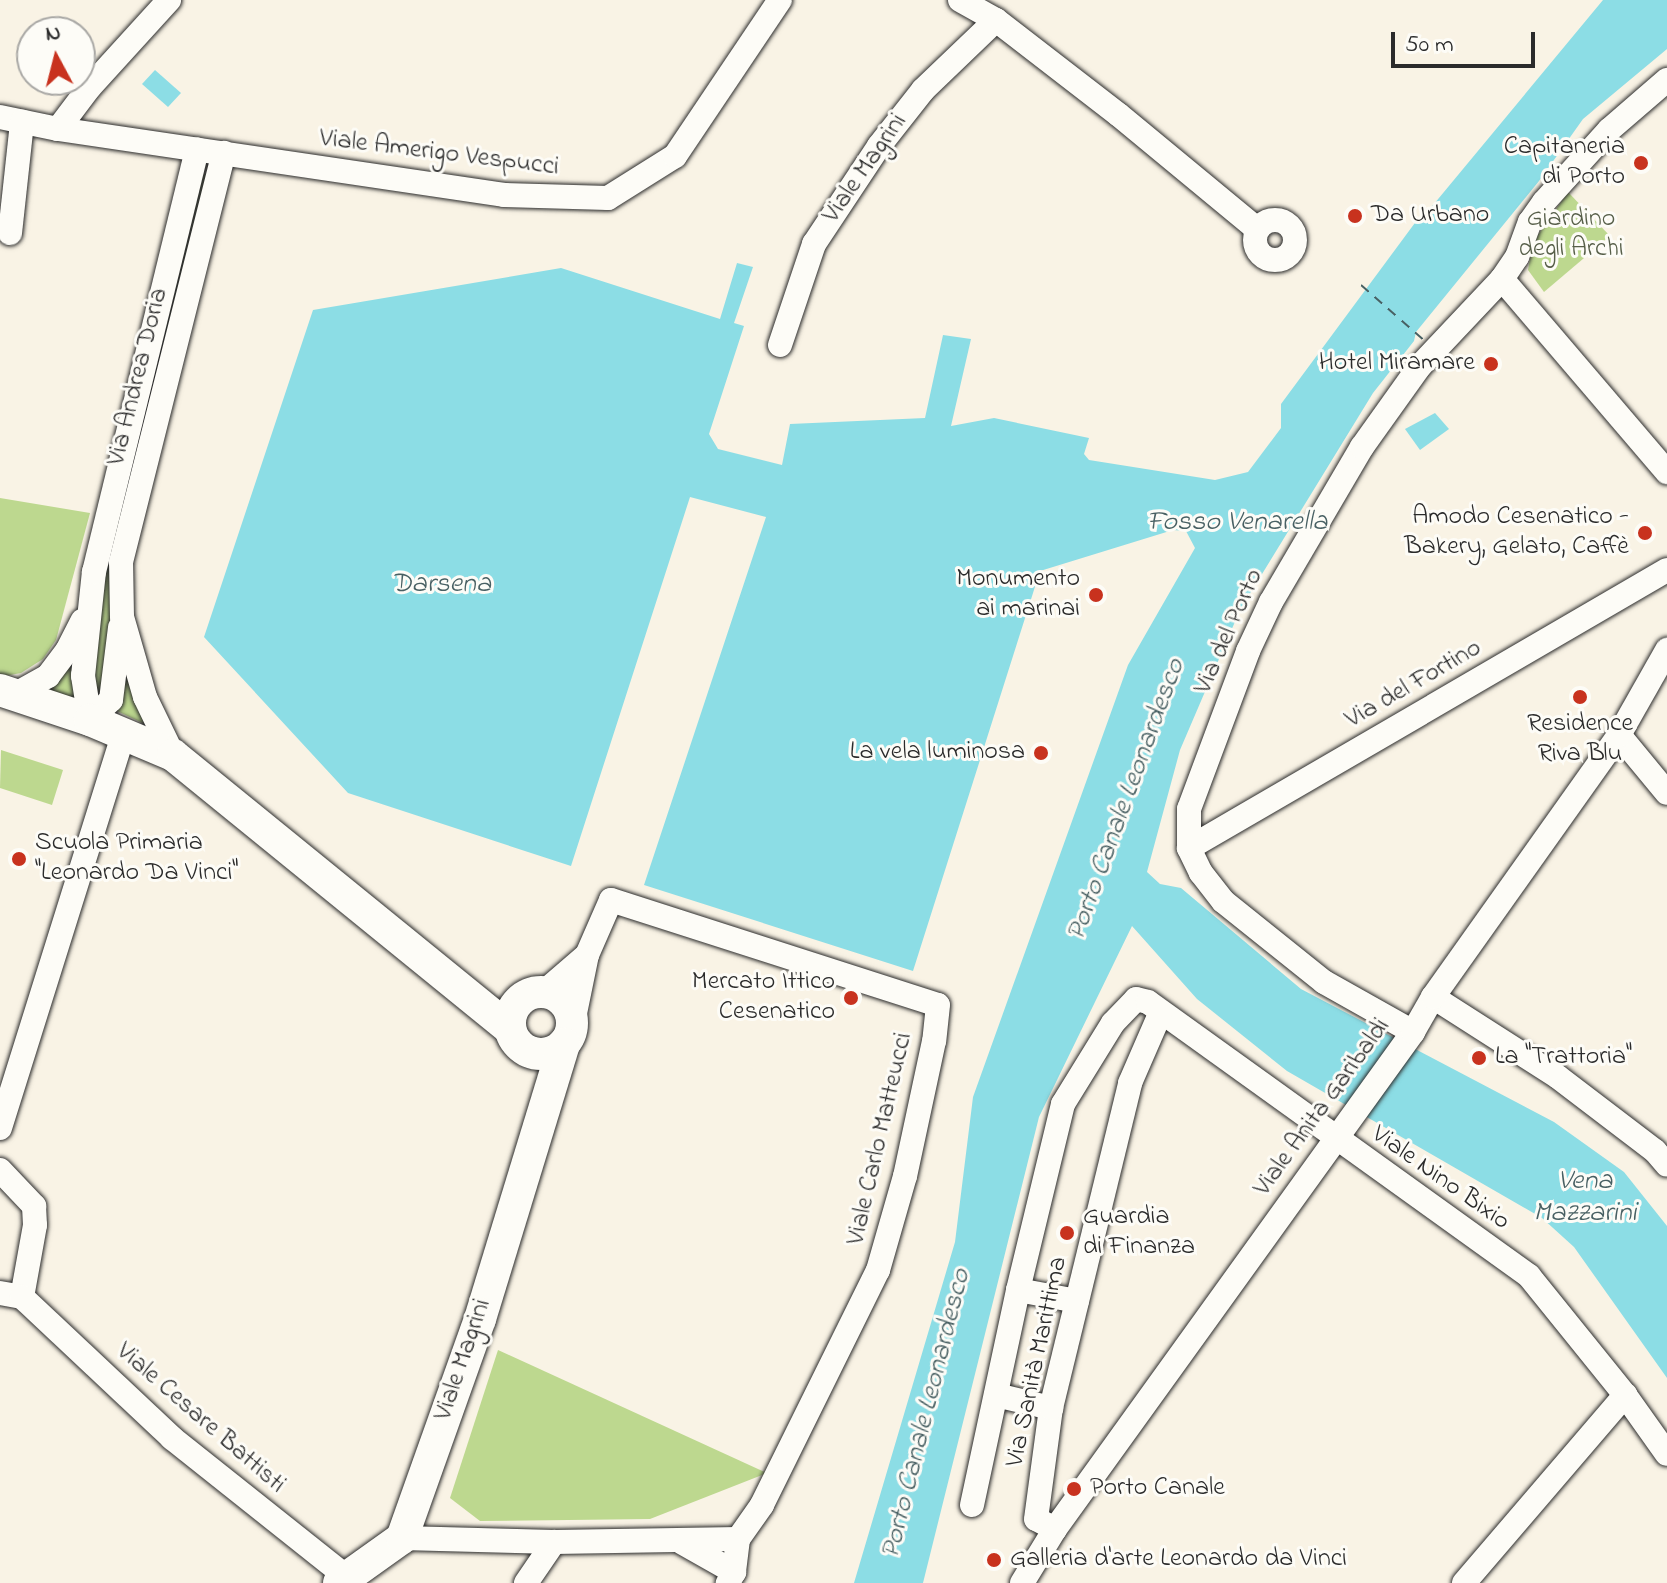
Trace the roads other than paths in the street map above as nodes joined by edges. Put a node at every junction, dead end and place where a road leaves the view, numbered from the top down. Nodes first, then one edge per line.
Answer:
1 (169, 0) edge
2 (780, 0) edge
3 (960, 0) edge
4 (996, 20) junction
5 (1667, 80) edge
6 (11, 119) edge
7 (58, 129) junction
8 (197, 149) junction
9 (224, 153) junction
10 (1257, 229) dead end
11 (10, 233) dead end
12 (1502, 279) junction
13 (780, 345) dead end
14 (131, 472) junction
15 (1667, 472) edge
16 (1667, 570) edge
17 (89, 608) junction
18 (122, 617) junction
19 (1666, 655) edge
20 (7, 693) edge
21 (90, 720) junction
22 (124, 733) junction
23 (1619, 735) junction
24 (173, 755) junction
25 (1667, 793) edge
26 (1189, 848) junction
27 (611, 900) joint
28 (587, 955) junction
29 (545, 991) junction
30 (1433, 997) junction
31 (1160, 1014) junction
32 (516, 1027) junction
33 (1413, 1032) junction
34 (568, 1034) junction
35 (543, 1107) junction
36 (0, 1128) edge
37 (1335, 1139) junction
38 (1667, 1165) edge
39 (0, 1170) edge
40 (1018, 1290) junction
41 (11, 1295) edge
42 (1077, 1301) junction
43 (996, 1395) junction
44 (1625, 1395) junction
45 (1051, 1408) junction
46 (1667, 1454) edge
47 (972, 1505) dead end
48 (1055, 1529) junction
49 (402, 1538) junction
50 (738, 1539) junction
51 (554, 1542) junction
52 (683, 1543) junction
53 (731, 1578) edge
54 (343, 1580) edge
55 (526, 1583) edge
56 (1022, 1583) edge
57 (1464, 1583) edge

1 - 7 street
2 - 9 street, Viale Amerigo Vespucci
3 - 4 street
4 - 10 street
4 - 13 street, Viale Magrini
5 - 12 street, Via del Porto
6 - 7 street, Viale Amerigo Vespucci
6 - 11 street
7 - 8 street, Viale Amerigo Vespucci
8 - 9 street, Viale Amerigo Vespucci
8 - 14 street, Via Andrea Doria
9 - 14 street, Via Andrea Doria
12 - 15 street
12 - 26 street, Via del Porto
14 - 17 street, Via Andrea Doria
14 - 18 street, Via Andrea Doria
16 - 26 street, Via del Fortino
17 - 20 street, Via Andrea Doria
17 - 21 street, Via Andrea Doria
18 - 21 street, Via Andrea Doria
18 - 24 street, Via Andrea Doria
19 - 23 street, Viale Anita Garibaldi
20 - 21 street
21 - 22 street
22 - 24 street
22 - 36 street
23 - 25 street
23 - 30 street, Viale Anita Garibaldi
24 - 32 street
26 - 33 street
27 - 28 street, Viale Magrini
27 - 50 street, Viale Carlo Matteucci
28 - 29 street, Viale Magrini
28 - 34 street, Viale Magrini
29 - 32 street
29 - 34 street
30 - 33 street, Viale Anita Garibaldi
30 - 38 street
31 - 37 street, Viale Nino Bixio
31 - 40 street, Viale Nino Bixio
31 - 42 street, Via Sanità Marittima
32 - 34 street
32 - 35 street
33 - 37 street, Viale Anita Garibaldi
34 - 35 street, Viale Magrini
35 - 49 street, Viale Magrini
37 - 44 street, Viale Nino Bixio
37 - 48 street, Viale Anita Garibaldi
39 - 41 street, Viale Cesare Battisti
40 - 42 street
40 - 43 street
41 - 54 street, Viale Cesare Battisti
42 - 45 street, Via Sanità Marittima
43 - 45 street
43 - 47 street
44 - 46 street, Viale Nino Bixio
44 - 57 street
45 - 48 street, Via Sanità Marittima
48 - 56 street, Viale Anita Garibaldi
49 - 51 street
49 - 54 street
50 - 52 street
50 - 53 street
51 - 52 street
51 - 55 street
52 - 53 street

